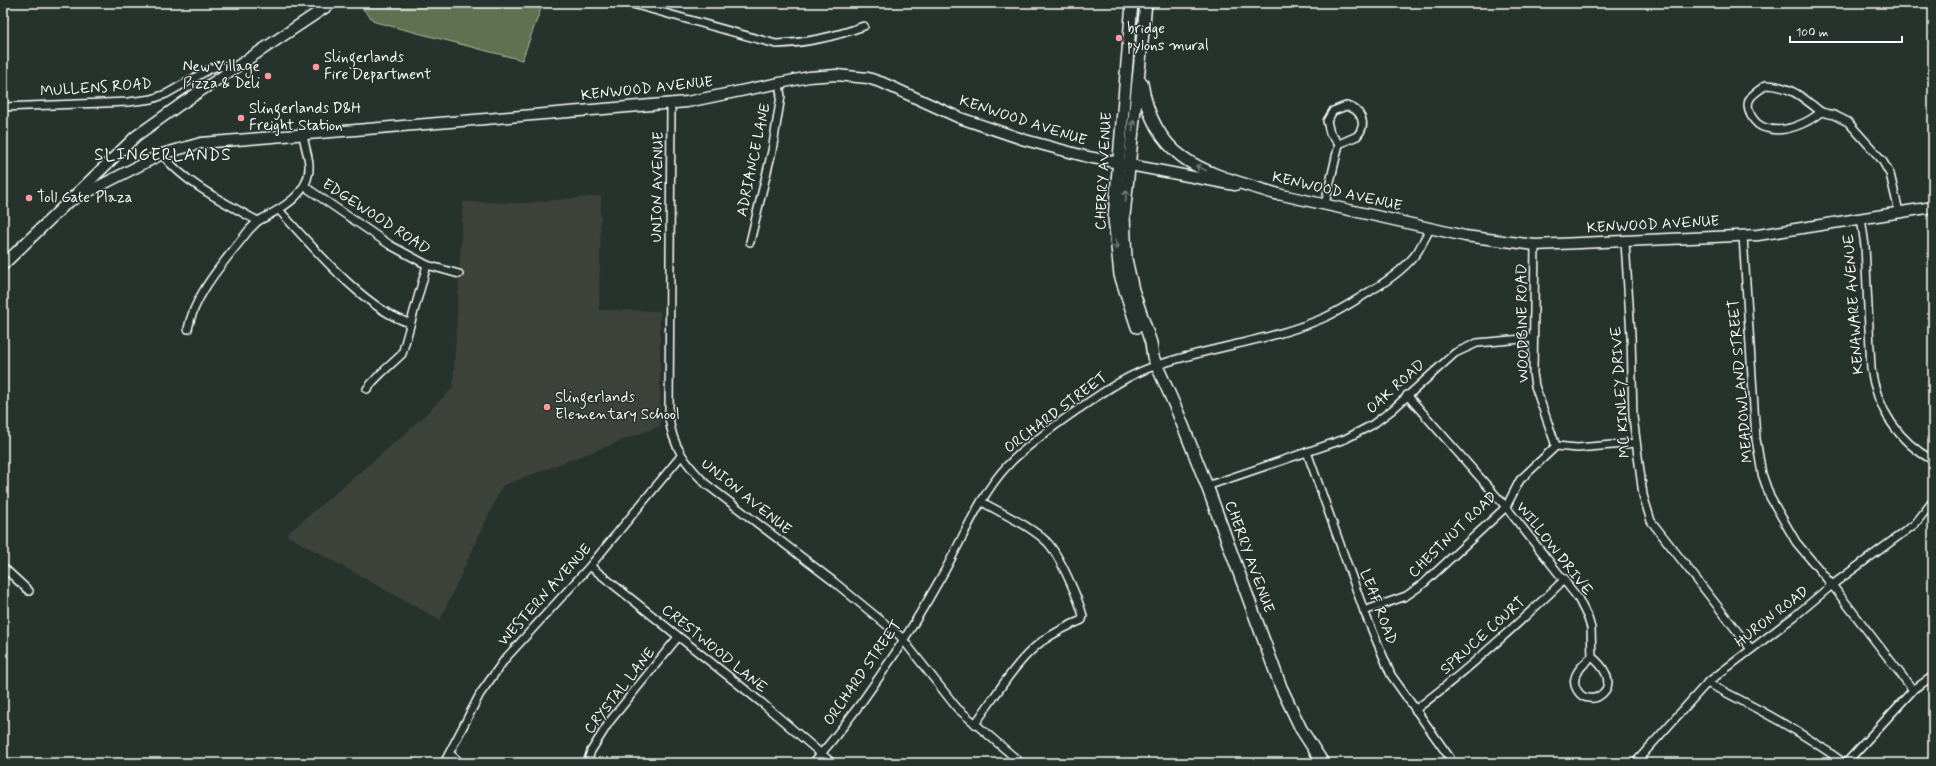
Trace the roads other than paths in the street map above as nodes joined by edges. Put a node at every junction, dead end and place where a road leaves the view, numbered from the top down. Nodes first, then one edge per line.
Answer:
1 (332, 3) edge
2 (629, 3) edge
3 (1132, 3) edge
4 (1146, 8) edge
5 (864, 26) dead end
6 (1141, 65) junction
7 (230, 71) junction
8 (779, 84) junction
9 (671, 103) junction
10 (3, 107) edge
11 (1820, 112) junction
12 (303, 134) junction
13 (1339, 144) junction
14 (162, 154) junction
15 (1123, 164) junction
16 (304, 186) junction
17 (1277, 194) junction
18 (70, 201) junction
19 (1325, 204) junction
20 (1933, 207) edge
21 (279, 210) junction
22 (1899, 212) junction
23 (1861, 218) junction
24 (258, 221) junction
25 (1430, 228) junction
26 (1743, 236) junction
27 (750, 242) dead end
28 (1625, 242) junction
29 (1535, 245) junction
30 (3, 264) edge
31 (427, 265) junction
32 (458, 274) dead end
33 (410, 323) junction
34 (188, 329) dead end
35 (1533, 338) junction
36 (1154, 361) junction
37 (367, 389) dead end
38 (1407, 396) junction
39 (1636, 443) junction
40 (1556, 446) junction
41 (1307, 452) junction
42 (681, 456) junction
43 (1933, 460) edge
44 (1208, 486) junction
45 (1933, 501) edge
46 (982, 502) junction
47 (1506, 507) junction
48 (590, 566) junction
49 (3, 567) edge
50 (1565, 579) junction
51 (1832, 585) junction
52 (29, 591) dead end
53 (1364, 611) junction
54 (678, 637) junction
55 (904, 641) junction
56 (1751, 649) junction
57 (1592, 657) junction
58 (1933, 676) edge
59 (1707, 683) junction
60 (1913, 690) junction
61 (1416, 710) junction
62 (975, 724) junction
63 (821, 753) junction
64 (450, 754) junction
65 (1450, 758) dead end
66 (444, 763) edge
67 (461, 763) edge
68 (587, 763) edge
69 (813, 763) edge
70 (832, 763) edge
71 (1021, 763) edge
72 (1324, 763) edge
73 (1635, 763) edge
74 (1845, 763) edge

1 - 7 main road
2 - 5 street
3 - 15 main road, CHERRY AVENUE
4 - 6 main road, CHERRY AVENUE
15 -> 6 main road, CHERRY AVENUE
17 -> 6 main road
7 - 10 street, MULLENS ROAD
7 - 18 main road
8 - 9 main road, KENWOOD AVENUE
8 - 15 main road, KENWOOD AVENUE
8 - 27 street, ADRIANCE LANE
9 - 12 main road, KENWOOD AVENUE
9 - 42 street, UNION AVENUE
11 - 11 street
11 - 22 street
12 - 14 main road, KENWOOD AVENUE
12 - 16 street
13 - 13 street
13 - 19 street
14 - 18 main road, KENWOOD AVENUE
14 - 24 street
15 - 17 main road, KENWOOD AVENUE
15 - 36 main road, CHERRY AVENUE
16 - 21 street
16 - 31 street, EDGEWOOD ROAD
17 - 19 main road, KENWOOD AVENUE
18 - 30 main road
19 - 25 main road, KENWOOD AVENUE
20 - 22 main road, KENWOOD AVENUE
21 - 24 street
21 - 33 street
22 - 23 main road, KENWOOD AVENUE
23 - 26 main road, KENWOOD AVENUE
23 - 43 street, KENAWARE AVENUE
24 - 34 street
25 - 29 main road, KENWOOD AVENUE
25 - 36 street, ORCHARD STREET
26 - 28 main road, KENWOOD AVENUE
26 - 51 street, MEADOWLAND STREET
28 - 29 main road, KENWOOD AVENUE
28 - 39 street, MC KINLEY DRIVE
29 - 35 street, WOODBINE ROAD
31 - 32 street, EDGEWOOD ROAD
31 - 33 street
33 - 37 street
35 - 38 street, OAK ROAD
35 - 40 street, WOODBINE ROAD
36 - 44 main road, CHERRY AVENUE
36 - 46 street, ORCHARD STREET
38 - 41 street, OAK ROAD
38 - 47 street, WILLOW DRIVE
39 - 40 street
39 - 56 street, MC KINLEY DRIVE
40 - 47 street, CHESTNUT ROAD
41 - 44 street, OAK ROAD
41 - 53 street, LEAF ROAD
42 - 48 street, WESTERN AVENUE
42 - 55 street, UNION AVENUE
44 - 72 main road, CHERRY AVENUE
45 - 51 street, HURON ROAD
46 - 55 street, ORCHARD STREET
46 - 62 street
47 - 50 street, WILLOW DRIVE
47 - 53 street, CHESTNUT ROAD
48 - 54 street, CRESTWOOD LANE
48 - 64 street, WESTERN AVENUE
49 - 52 street
50 - 57 street, WILLOW DRIVE
50 - 61 street, SPRUCE COURT
51 - 56 street, HURON ROAD
51 - 60 street, MEADOWLAND STREET
53 - 61 street, LEAF ROAD
54 - 63 street, CRESTWOOD LANE
54 - 68 street, CRYSTAL LANE
55 - 62 street, UNION AVENUE
55 - 63 street, ORCHARD STREET
56 - 59 street, HURON ROAD
57 - 57 street
58 - 60 street
59 - 73 street, HURON ROAD
59 - 74 street
60 - 74 street
61 - 65 street, LEAF ROAD
62 - 71 street, UNION AVENUE
63 - 69 street, ORCHARD STREET
63 - 70 street, CRESTWOOD LANE
64 - 66 street, WESTERN AVENUE
64 - 67 street

